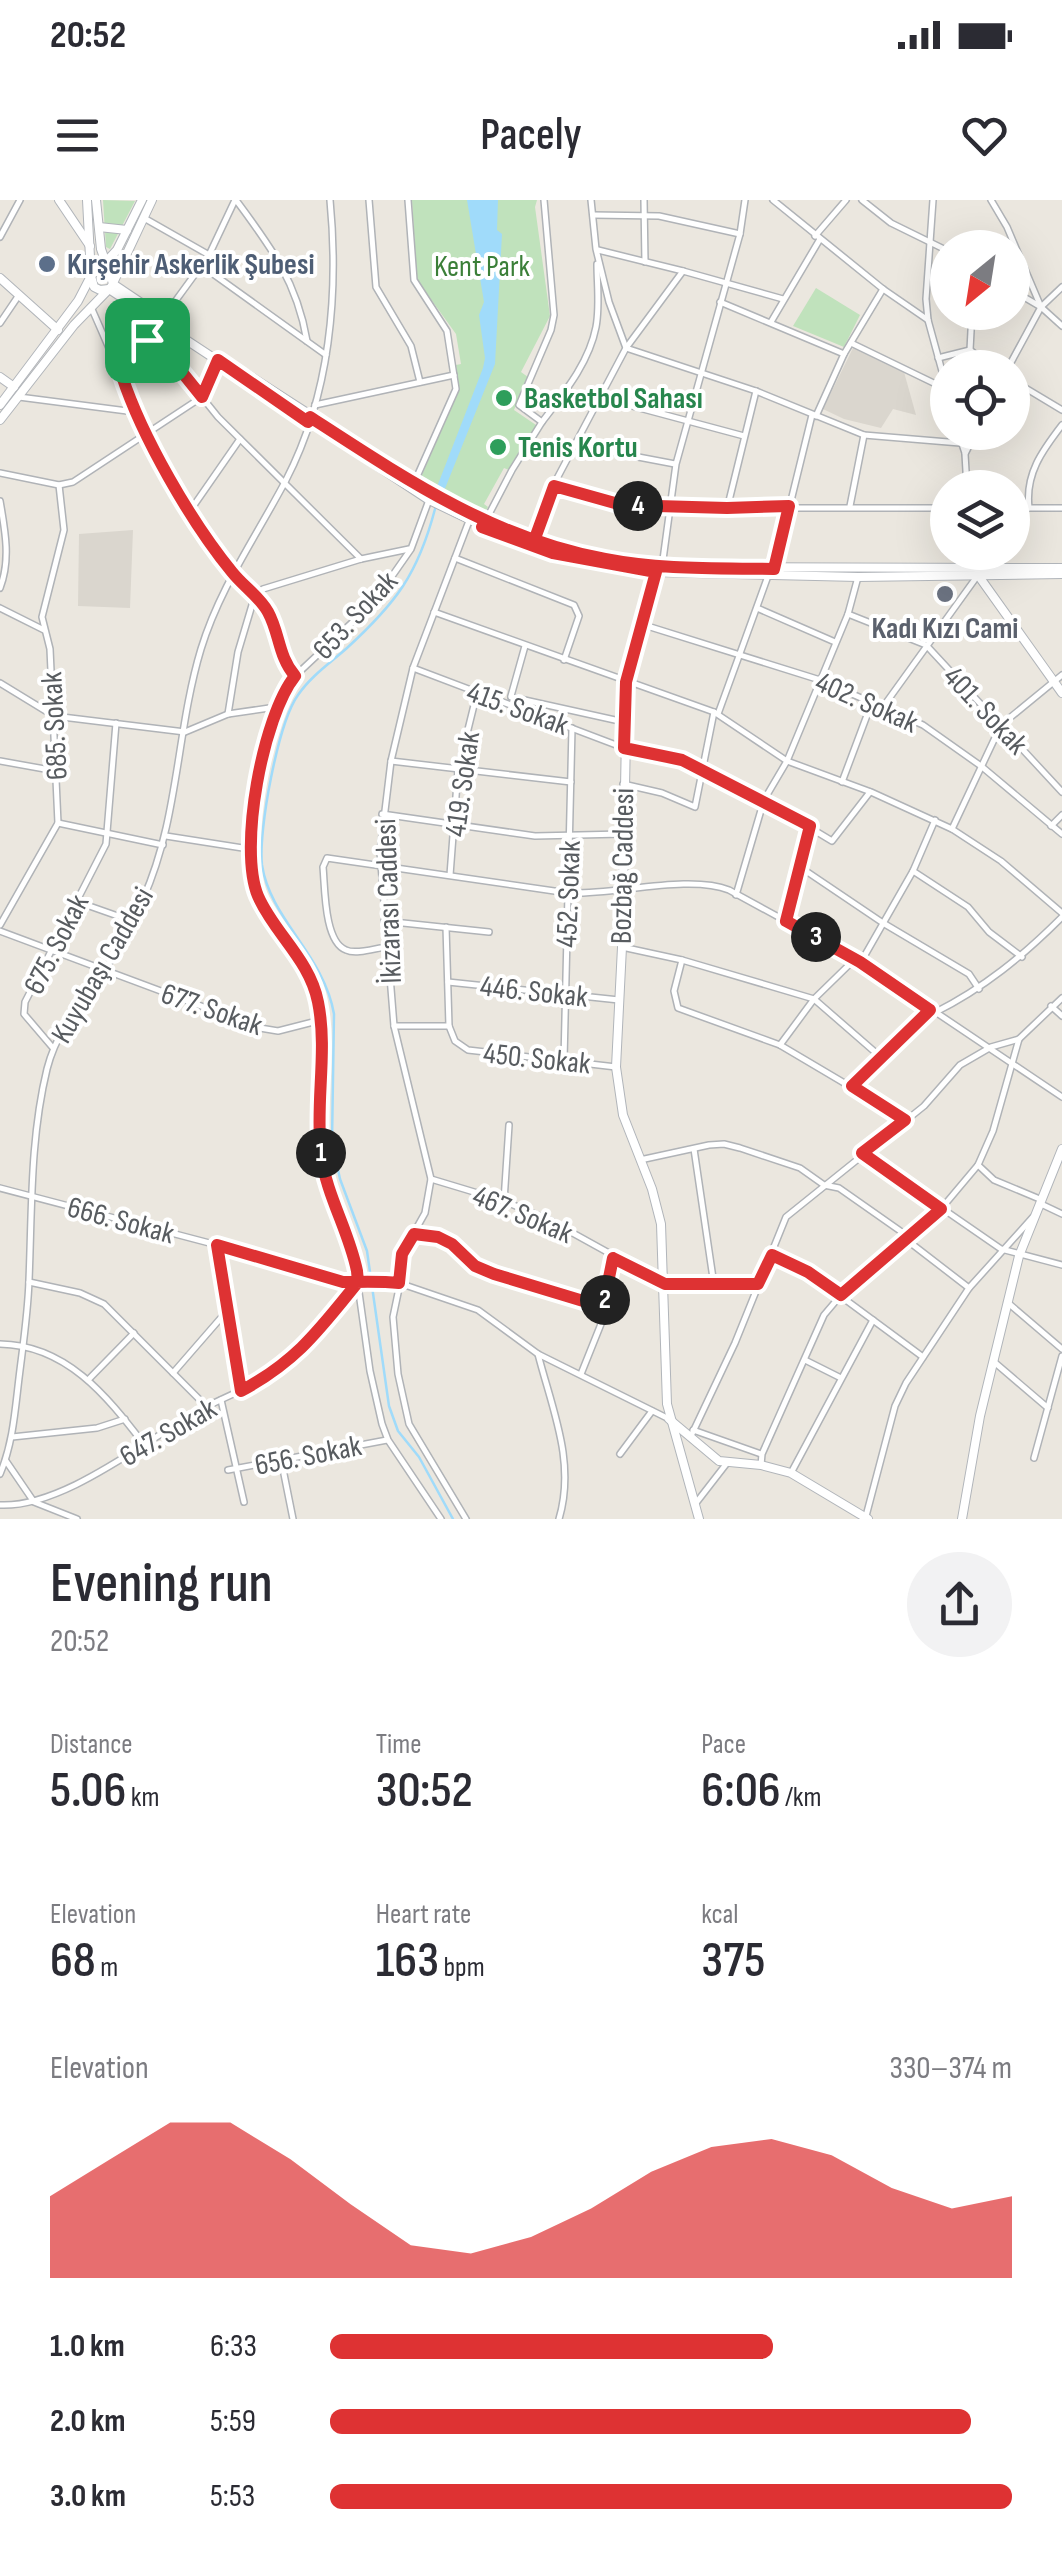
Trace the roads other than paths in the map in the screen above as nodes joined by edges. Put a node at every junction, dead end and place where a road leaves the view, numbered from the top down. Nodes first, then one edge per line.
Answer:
1 (20, 200) edge
2 (59, 200) edge
3 (88, 200) edge
4 (96, 200) edge
5 (142, 200) edge
6 (152, 200) edge
7 (235, 200) edge
8 (330, 200) edge
9 (369, 200) edge
10 (408, 200) edge
11 (544, 200) edge
12 (591, 200) edge
13 (644, 200) edge
14 (745, 200) edge
15 (774, 200) edge
16 (846, 200) edge
17 (862, 200) edge
18 (933, 200) edge
19 (991, 200) edge
20 (644, 214) junction
21 (592, 216) junction
22 (144, 218) junction
23 (99, 227) junction
24 (128, 230) junction
25 (740, 234) junction
26 (0, 237) edge
27 (817, 238) junction
28 (928, 242) junction
29 (92, 248) junction
30 (596, 250) junction
31 (209, 255) junction
32 (645, 262) junction
33 (202, 266) junction
34 (105, 267) junction
35 (682, 270) junction
36 (92, 276) junction
37 (0, 278) edge
38 (726, 281) junction
39 (112, 285) junction
40 (1062, 287) edge
41 (883, 289) junction
42 (19, 295) junction
43 (783, 299) junction
44 (1030, 301) edge
45 (720, 302) junction
46 (91, 307) junction
47 (1041, 308) junction
48 (161, 320) junction
49 (928, 320) junction
50 (770, 322) junction
51 (0, 323) edge
52 (1062, 326) edge
53 (58, 330) junction
54 (971, 330) edge
55 (147, 340) junction
56 (307, 341) junction
57 (851, 343) junction
58 (626, 348) junction
59 (936, 350) edge
60 (970, 350) edge
61 (1018, 350) edge
62 (844, 354) junction
63 (326, 355) junction
64 (218, 360) junction
65 (700, 371) junction
66 (454, 375) junction
67 (122, 376) junction
68 (0, 378) edge
69 (420, 382) junction
70 (930, 382) edge
71 (14, 387) junction
72 (756, 391) junction
73 (1030, 391) edge
74 (19, 397) junction
75 (202, 397) junction
76 (601, 398) junction
77 (0, 405) edge
78 (314, 405) junction
79 (1062, 410) edge
80 (135, 412) junction
81 (814, 416) junction
82 (0, 420) edge
83 (310, 420) junction
84 (687, 420) junction
85 (542, 422) junction
86 (1062, 425) edge
87 (864, 435) junction
88 (148, 436) junction
89 (744, 436) junction
90 (240, 439) junction
91 (930, 440) edge
92 (575, 444) junction
93 (963, 450) edge
94 (967, 450) edge
95 (965, 454) junction
96 (676, 464) junction
97 (966, 470) edge
98 (0, 473) edge
99 (285, 482) junction
100 (59, 485) junction
101 (1030, 485) edge
102 (554, 486) junction
103 (412, 487) junction
104 (430, 500) junction
105 (0, 501) edge
106 (789, 506) junction
107 (850, 506) junction
108 (668, 508) junction
109 (727, 508) junction
110 (930, 508) edge
111 (1030, 508) edge
112 (1062, 508) edge
113 (190, 510) junction
114 (469, 521) junction
115 (484, 524) junction
116 (534, 541) junction
117 (411, 549) junction
118 (361, 558) junction
119 (455, 558) junction
120 (658, 570) junction
121 (977, 570) edge
122 (1062, 571) edge
123 (232, 572) junction
124 (771, 572) junction
125 (977, 573) junction
126 (858, 577) junction
127 (0, 588) edge
128 (254, 595) junction
129 (0, 608) edge
130 (757, 608) junction
131 (434, 612) junction
132 (848, 614) junction
133 (644, 625) junction
134 (44, 630) junction
135 (836, 642) junction
136 (926, 645) junction
137 (526, 646) junction
138 (741, 654) junction
139 (564, 660) junction
140 (413, 668) junction
141 (1062, 674) edge
142 (295, 676) junction
143 (820, 680) junction
144 (626, 682) junction
145 (1054, 682) junction
146 (0, 683) edge
147 (476, 693) junction
148 (1062, 693) edge
149 (510, 701) junction
150 (872, 702) junction
151 (276, 707) junction
152 (884, 707) junction
153 (716, 713) junction
154 (228, 714) junction
155 (54, 716) junction
156 (624, 722) junction
157 (116, 724) junction
158 (1001, 726) junction
159 (572, 728) junction
160 (184, 732) junction
161 (624, 748) junction
162 (0, 761) edge
163 (391, 761) junction
164 (787, 761) junction
165 (980, 766) junction
166 (458, 770) junction
167 (702, 770) junction
168 (56, 772) junction
169 (572, 782) junction
170 (842, 782) junction
171 (624, 784) junction
172 (870, 792) junction
173 (1062, 792) edge
174 (764, 800) junction
175 (382, 814) junction
176 (1062, 815) edge
177 (935, 820) junction
178 (58, 822) junction
179 (454, 825) junction
180 (810, 826) junction
181 (1051, 826) junction
182 (952, 828) junction
183 (106, 833) junction
184 (623, 834) junction
185 (1062, 834) edge
186 (166, 836) junction
187 (569, 836) junction
188 (164, 845) junction
189 (249, 849) junction
190 (380, 865) junction
191 (800, 867) junction
192 (912, 871) junction
193 (450, 875) junction
194 (622, 891) junction
195 (568, 893) junction
196 (736, 896) junction
197 (78, 902) junction
198 (1050, 902) junction
199 (1062, 904) edge
200 (1062, 915) edge
201 (132, 921) junction
202 (384, 921) junction
203 (786, 921) junction
204 (883, 923) junction
205 (0, 928) edge
206 (446, 928) junction
207 (490, 932) dead end
208 (386, 946) junction
209 (622, 947) junction
210 (49, 950) junction
211 (1022, 957) junction
212 (682, 960) junction
213 (858, 960) junction
214 (105, 970) junction
215 (448, 982) junction
216 (980, 989) junction
217 (564, 994) junction
218 (1062, 998) edge
219 (814, 999) junction
220 (620, 1000) junction
221 (1052, 1006) junction
222 (932, 1012) junction
223 (1062, 1016) edge
224 (320, 1020) junction
225 (394, 1026) junction
226 (449, 1026) junction
227 (1019, 1039) junction
228 (780, 1045) junction
229 (991, 1047) junction
230 (53, 1048) junction
231 (564, 1060) junction
232 (883, 1060) junction
233 (1012, 1062) junction
234 (616, 1067) junction
235 (852, 1086) junction
236 (1062, 1097) edge
237 (905, 1120) junction
238 (509, 1125) dead end
239 (1062, 1148) edge
240 (694, 1149) junction
241 (862, 1153) junction
242 (640, 1160) junction
243 (978, 1165) junction
244 (431, 1179) junction
245 (824, 1185) junction
246 (0, 1188) edge
247 (31, 1196) junction
248 (504, 1201) junction
249 (1041, 1205) junction
250 (941, 1209) junction
251 (1062, 1214) edge
252 (414, 1234) junction
253 (908, 1241) junction
254 (217, 1245) junction
255 (1001, 1248) junction
256 (772, 1255) junction
257 (1019, 1256) junction
258 (613, 1258) junction
259 (1062, 1265) edge
260 (29, 1282) junction
261 (358, 1282) junction
262 (399, 1283) junction
263 (665, 1284) junction
264 (758, 1284) junction
265 (714, 1285) junction
266 (969, 1288) junction
267 (841, 1295) junction
268 (1008, 1302) junction
269 (603, 1307) junction
270 (226, 1312) junction
271 (874, 1320) junction
272 (134, 1332) junction
273 (0, 1344) edge
274 (23, 1344) junction
275 (1062, 1352) edge
276 (538, 1354) junction
277 (923, 1357) junction
278 (806, 1360) junction
279 (993, 1362) junction
280 (173, 1373) junction
281 (581, 1374) junction
282 (842, 1378) junction
283 (88, 1380) junction
284 (241, 1391) junction
285 (221, 1400) junction
286 (207, 1407) junction
287 (1048, 1408) junction
288 (652, 1411) junction
289 (124, 1419) junction
290 (669, 1419) junction
291 (692, 1433) junction
292 (12, 1437) junction
293 (388, 1440) junction
294 (144, 1444) junction
295 (620, 1454) dead end
296 (762, 1454) junction
297 (1034, 1458) dead end
298 (281, 1460) junction
299 (6, 1461) junction
300 (727, 1464) junction
301 (761, 1465) junction
302 (236, 1468) junction
303 (228, 1470) dead end
304 (792, 1473) junction
305 (0, 1474) edge
306 (34, 1502) junction
307 (244, 1502) dead end
308 (696, 1503) junction
309 (0, 1505) edge
310 (867, 1518) edge
311 (76, 1519) edge
312 (293, 1519) edge
313 (441, 1519) edge
314 (466, 1519) edge
315 (559, 1519) edge
316 (699, 1519) edge
317 (962, 1519) edge

1 - 26 street
2 - 29 main road
3 - 29 main road
4 - 23 main road
5 - 24 main road
6 - 22 main road
7 - 31 street
7 - 56 street
8 - 63 street, Kuyubaşı Caddesi
9 - 69 street
10 - 66 street
11 - 85 street
12 - 21 street
13 - 20 street
14 - 25 street
15 - 27 street
16 - 27 street
17 - 28 street
18 - 28 street
19 - 47 street
20 - 21 street
20 - 25 street
20 - 32 street
21 - 30 street
22 - 31 street
22 - 39 main road
23 - 24 main road
23 - 34 main road
24 - 34 main road
25 - 38 street
27 - 41 street
27 - 43 street
28 - 49 street
29 - 36 main road
30 - 32 street
30 - 58 street
30 - 85 street
31 - 33 street
32 - 35 street
33 - 48 street
33 - 56 street
34 - 36 main road
34 - 39 main road
35 - 38 street
35 - 58 street
36 - 39 main road
36 - 53 main road
37 - 42 main road
38 - 43 street
38 - 45 street
39 - 46 main road
39 - 48 main road
40 - 47 street
41 - 49 street
41 - 57 street
42 - 51 street
42 - 53 main road
43 - 50 street
44 - 47 street
45 - 50 street
45 - 65 street
46 - 67 street
46 - 74 main road
47 - 52 street
47 - 61 street
48 - 55 street
48 - 64 main road
48 - 83 main road
49 - 59 street
50 - 62 street
53 - 71 main road
54 - 60 street
55 - 67 street
55 - 75 street
56 - 63 street
57 - 62 street
57 - 70 street
58 - 65 street
58 - 76 street
62 - 81 street
63 - 78 street, Kuyubaşı Caddesi
64 - 75 street
64 - 83 main road
65 - 72 street
65 - 84 street
66 - 69 street
66 - 103 street
67 - 80 street
68 - 71 main road
69 - 78 street
71 - 77 main road
72 - 81 street
72 - 89 street
73 - 79 street
74 - 80 street
74 - 82 main road
75 - 88 street
75 - 90 street
76 - 84 street
76 - 92 street
78 - 83 street, Kuyubaşı Caddesi
80 - 88 street
81 - 87 street
81 - 106 street
83 - 99 street, Kuyubaşı Caddesi
83 - 103 main road
84 - 89 street
84 - 96 street
85 - 115 street
86 - 101 street
87 - 91 street
87 - 107 street
88 - 100 street
88 - 113 street
89 - 109 street
90 - 99 street
90 - 113 street
92 - 96 street
92 - 102 street
93 - 95 street
94 - 95 street
95 - 97 street
96 - 108 street
98 - 100 street
99 - 118 street
99 - 123 street, Kuyubaşı Caddesi
100 - 134 street, 685. Sokak
102 - 108 street
102 - 116 street
103 - 104 main road
103 - 115 main road
104 - 114 main road
104 - 117 street, 653. Sokak
105 - 127 street
106 - 107 street
106 - 109 street
106 - 124 street
107 - 110 street
108 - 109 street
108 - 120 street
111 - 112 street
113 - 123 street
114 - 115 main road
114 - 119 street, İkizarası Caddesi
115 - 116 main road
115 - 120 main road
116 - 120 main road
117 - 118 street
117 - 142 street, 653. Sokak
118 - 128 street
119 - 131 street, İkizarası Caddesi
119 - 139 street
120 - 124 main road
120 - 133 main road, Bozbağ Caddesi
121 - 125 street
122 - 125 main road
123 - 128 street
123 - 160 street, Kuyubaşı Caddesi
124 - 125 main road
124 - 126 main road
124 - 130 street
125 - 126 main road
125 - 136 street
125 - 145 main road
126 - 132 street
128 - 142 street
128 - 154 street
129 - 134 street
130 - 135 street
130 - 138 street
131 - 137 street
131 - 140 street, İkizarası Caddesi
132 - 135 street
132 - 136 street, 401. Sokak
133 - 138 street, 402. Sokak
133 - 144 main road, Bozbağ Caddesi
134 - 155 street, 685. Sokak
135 - 143 street
136 - 152 street
136 - 158 street, 401. Sokak
137 - 139 street
137 - 149 street
138 - 143 street, 402. Sokak
138 - 153 street
139 - 144 street
140 - 147 street, 415. Sokak
140 - 163 street, İkizarası Caddesi
141 - 145 street
142 - 151 street, 653. Sokak
143 - 150 street, 402. Sokak
143 - 164 street
144 - 153 street
144 - 156 main road, Bozbağ Caddesi
145 - 148 main road
145 - 158 street
146 - 155 street
147 - 149 street, 415. Sokak
147 - 166 street, 419. Sokak
149 - 156 street
149 - 159 street, 415. Sokak
150 - 152 street, 402. Sokak
150 - 170 street
151 - 154 street
151 - 189 street, 653. Sokak
152 - 165 street, 402. Sokak
153 - 164 street
153 - 167 street
154 - 160 street
155 - 157 street
155 - 168 street, 685. Sokak
156 - 161 main road, Bozbağ Caddesi
157 - 160 street
157 - 183 street, 675. Sokak
158 - 165 street
158 - 173 street, 401. Sokak
159 - 161 street, 415. Sokak
159 - 169 street, 452. Sokak
160 - 186 street, Kuyubaşı Caddesi
161 - 167 street, 415. Sokak
161 - 171 main road, Bozbağ Caddesi
162 - 168 street
163 - 166 street
163 - 175 street, İkizarası Caddesi
164 - 170 street
164 - 174 street
165 - 181 street, 402. Sokak
165 - 182 street
166 - 169 street
166 - 179 street, 419. Sokak
167 - 171 street
167 - 174 street, 415. Sokak
168 - 178 street, 685. Sokak
169 - 187 street, 452. Sokak
170 - 172 street
171 - 184 main road, Bozbağ Caddesi
172 - 177 street
172 - 180 street
174 - 180 street, 415. Sokak
174 - 196 street
175 - 179 street
175 - 190 street, İkizarası Caddesi
176 - 181 street
177 - 182 street
177 - 192 street
178 - 183 street
178 - 205 street
179 - 187 street
179 - 193 street, 419. Sokak
180 - 191 street
181 - 185 street, 402. Sokak
182 - 198 street
183 - 188 street
183 - 197 street, 675. Sokak
184 - 187 street
184 - 194 main road, Bozbağ Caddesi
186 - 188 street, Kuyubaşı Caddesi
186 - 189 street
187 - 195 street, 452. Sokak
188 - 201 street, Kuyubaşı Caddesi
189 - 224 street, 653. Sokak
190 - 193 street
190 - 202 street, İkizarası Caddesi
190 - 208 street
191 - 203 street
191 - 204 street
192 - 204 street
192 - 211 street
193 - 195 street
194 - 195 street
194 - 196 street
194 - 209 main road, Bozbağ Caddesi
195 - 217 street, 452. Sokak
196 - 203 street
197 - 201 street
197 - 210 street, 675. Sokak
198 - 199 street
198 - 200 street
200 - 211 street
201 - 214 street, Kuyubaşı Caddesi
202 - 206 street
202 - 208 street, İkizarası Caddesi
203 - 213 street
204 - 213 street
204 - 216 street
205 - 210 street, 677. Sokak
206 - 207 street
206 - 215 street
208 - 225 street, İkizarası Caddesi
209 - 212 street
209 - 220 main road, Bozbağ Caddesi
210 - 214 street, 677. Sokak
210 - 230 street, 675. Sokak
211 - 216 street
212 - 219 street
212 - 228 street
213 - 219 street
213 - 222 street
214 - 224 street, 677. Sokak
214 - 230 street, Kuyubaşı Caddesi
215 - 217 street, 446. Sokak
215 - 226 street
216 - 222 street
217 - 220 street, 446. Sokak
217 - 231 street, 452. Sokak
218 - 221 street
219 - 228 street
219 - 232 street
220 - 234 main road, Bozbağ Caddesi
221 - 223 street
221 - 227 street
222 - 229 street
222 - 232 street
224 - 261 street, 653. Sokak
225 - 226 street
225 - 244 street, İkizarası Caddesi
226 - 231 street, 450. Sokak
227 - 229 street
227 - 233 street
228 - 235 street
229 - 233 street
229 - 237 street
230 - 247 street, Kuyubaşı Caddesi
231 - 234 street, 450. Sokak
232 - 235 street
233 - 236 street
233 - 243 street
234 - 242 main road, Bozbağ Caddesi
235 - 237 street
237 - 241 street
238 - 248 street
239 - 249 main road
240 - 242 street
240 - 245 street
240 - 265 street
241 - 245 street
241 - 250 street
242 - 263 main road, Bozbağ Caddesi
243 - 249 street
243 - 250 street
244 - 248 street, 467. Sokak
244 - 252 street, İkizarası Caddesi
245 - 253 street
245 - 256 street
246 - 247 street, 666. Sokak
247 - 254 street, 666. Sokak
247 - 260 street, Kuyubaşı Caddesi
248 - 258 street, 467. Sokak
249 - 251 street
249 - 255 street
249 - 257 main road
250 - 253 street
250 - 255 street
252 - 262 street, İkizarası Caddesi
252 - 269 street
253 - 266 street
253 - 267 street
254 - 261 street, 666. Sokak
254 - 270 street
255 - 257 street
255 - 266 street
256 - 264 street
256 - 267 street
257 - 259 street
257 - 268 main road
258 - 263 street, 467. Sokak
258 - 269 street
260 - 272 street
260 - 274 street, Kuyubaşı Caddesi
261 - 262 street, 666. Sokak
261 - 284 street, 647. Sokak
261 - 293 street, 653. Sokak
262 - 276 street, 666. Sokak
262 - 314 street, İkizarası Caddesi
263 - 265 street
263 - 290 main road, Bozbağ Caddesi
264 - 265 street
264 - 291 street
266 - 277 street
267 - 271 street
267 - 278 street
268 - 275 street
268 - 279 main road
269 - 281 street
270 - 280 street
270 - 284 street
271 - 277 street
271 - 282 street
272 - 280 street
272 - 283 street
273 - 274 street
274 - 283 street
274 - 292 street, Kuyubaşı Caddesi
275 - 287 street
276 - 281 street, 666. Sokak
276 - 315 street
277 - 310 street
278 - 282 street
278 - 296 street
279 - 287 street
279 - 317 main road
280 - 286 street
281 - 288 street, 666. Sokak
282 - 304 street
283 - 289 street
284 - 285 street, 647. Sokak
285 - 286 street, 647. Sokak
285 - 302 street
286 - 294 street, 647. Sokak
287 - 297 street
288 - 290 street, 666. Sokak
288 - 295 street
289 - 292 street
289 - 294 street
290 - 291 main road
290 - 308 main road, Bozbağ Caddesi
291 - 296 street
291 - 300 main road
292 - 299 street, Kuyubaşı Caddesi
293 - 298 street, 656. Sokak
293 - 313 street, 653. Sokak
294 - 306 street, 647. Sokak
296 - 301 street
298 - 302 street, 656. Sokak
298 - 312 street
299 - 305 street, Kuyubaşı Caddesi
299 - 306 street
300 - 301 main road
300 - 308 street
301 - 304 main road
302 - 303 street, 656. Sokak
302 - 307 street
304 - 310 main road
306 - 309 street, 647. Sokak
306 - 311 street
308 - 316 main road, Bozbağ Caddesi

